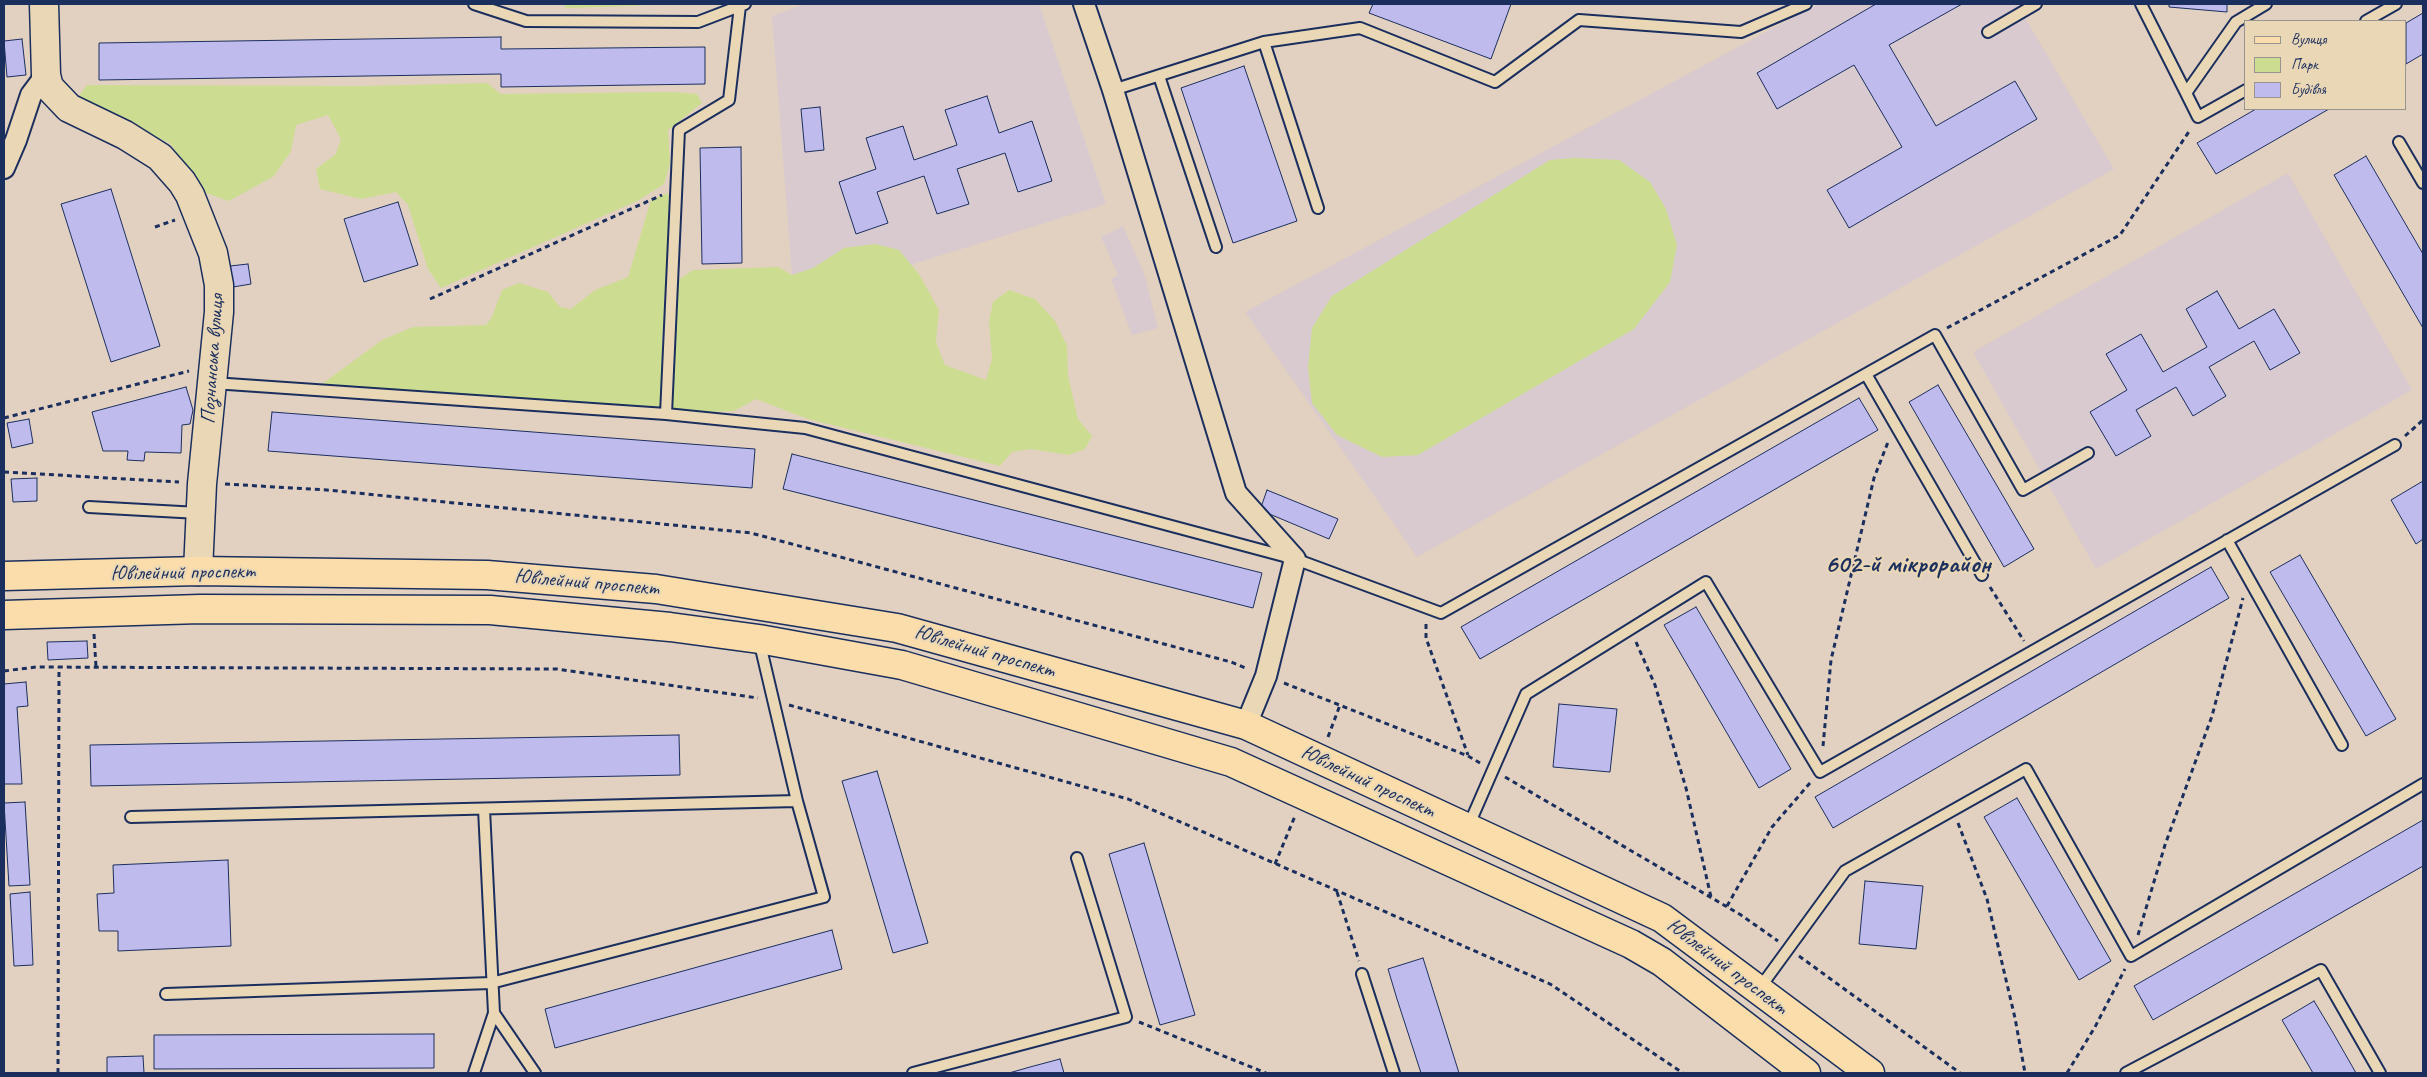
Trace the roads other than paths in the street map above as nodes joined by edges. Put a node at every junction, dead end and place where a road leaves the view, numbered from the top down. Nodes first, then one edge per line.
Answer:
1 (44, 4) edge
2 (474, 4) edge
3 (1084, 4) edge
4 (1806, 4) edge
5 (2036, 4) edge
6 (2141, 4) edge
7 (2266, 4) edge
8 (2396, 4) edge
9 (743, 5) edge
10 (2368, 20) edge
11 (1988, 32) dead end
12 (1264, 42) junction
13 (46, 76) junction
14 (1159, 76) junction
15 (1113, 90) junction
16 (2244, 91) edge
17 (2186, 93) junction
18 (2399, 142) dead end
19 (4, 168) edge
20 (2423, 183) edge
21 (1318, 208) dead end
22 (1216, 246) dead end
23 (1866, 374) junction
24 (203, 382) junction
25 (666, 414) junction
26 (2396, 445) road end
27 (2088, 453) dead end
28 (89, 507) dead end
29 (200, 514) junction
30 (2227, 540) junction
31 (1295, 559) junction
32 (198, 571) junction
33 (1982, 575) road end
34 (4, 576) edge
35 (4, 615) edge
36 (759, 640) junction
37 (1246, 725) junction
38 (2342, 745) dead end
39 (1231, 762) junction
40 (2423, 784) edge
41 (797, 801) junction
42 (484, 809) junction
43 (131, 817) dead end
44 (1468, 828) junction
45 (1077, 858) dead end
46 (1362, 974) road end
47 (491, 983) junction
48 (1758, 990) junction
49 (166, 994) dead end
50 (494, 1013) junction
51 (474, 1073) edge
52 (535, 1073) edge
53 (914, 1073) edge
54 (1394, 1073) edge
55 (1806, 1073) edge
56 (1870, 1073) edge
57 (2126, 1073) edge
58 (2380, 1073) edge

1 - 13 street, Познанська вулиця
2 - 9 lane
3 - 15 street
4 - 12 lane
5 - 11 lane
6 - 17 lane
7 - 17 lane
8 - 10 lane
9 - 25 lane
12 - 14 lane
12 - 21 lane
13 - 19 street
13 - 24 street, Познанська вулиця
14 - 15 lane
14 - 22 lane
15 - 31 street
16 - 17 lane
18 - 20 lane
23 - 27 lane
23 - 31 lane
23 - 33 lane
24 - 25 lane
24 - 29 street, Познанська вулиця
25 - 31 lane
26 - 30 lane
28 - 29 lane
29 - 32 street, Познанська вулиця
30 - 38 lane
30 - 44 lane
31 - 37 street
32 - 34 main road, Ювілейний проспект
32 - 37 main road, Ювілейний проспект
35 - 36 main road, Ювілейний проспект
36 - 39 main road, Ювілейний проспект
36 - 41 lane
37 - 39 main road
37 - 44 main road, Ювілейний проспект
39 - 55 main road, Ювілейний проспект
40 - 48 lane
41 - 42 lane
41 - 47 lane
42 - 43 lane
42 - 47 lane
44 - 48 main road, Ювілейний проспект
45 - 53 lane
46 - 54 lane
47 - 49 lane
47 - 50 lane
48 - 56 main road, Ювілейний проспект
50 - 51 lane
50 - 52 lane
57 - 58 lane

